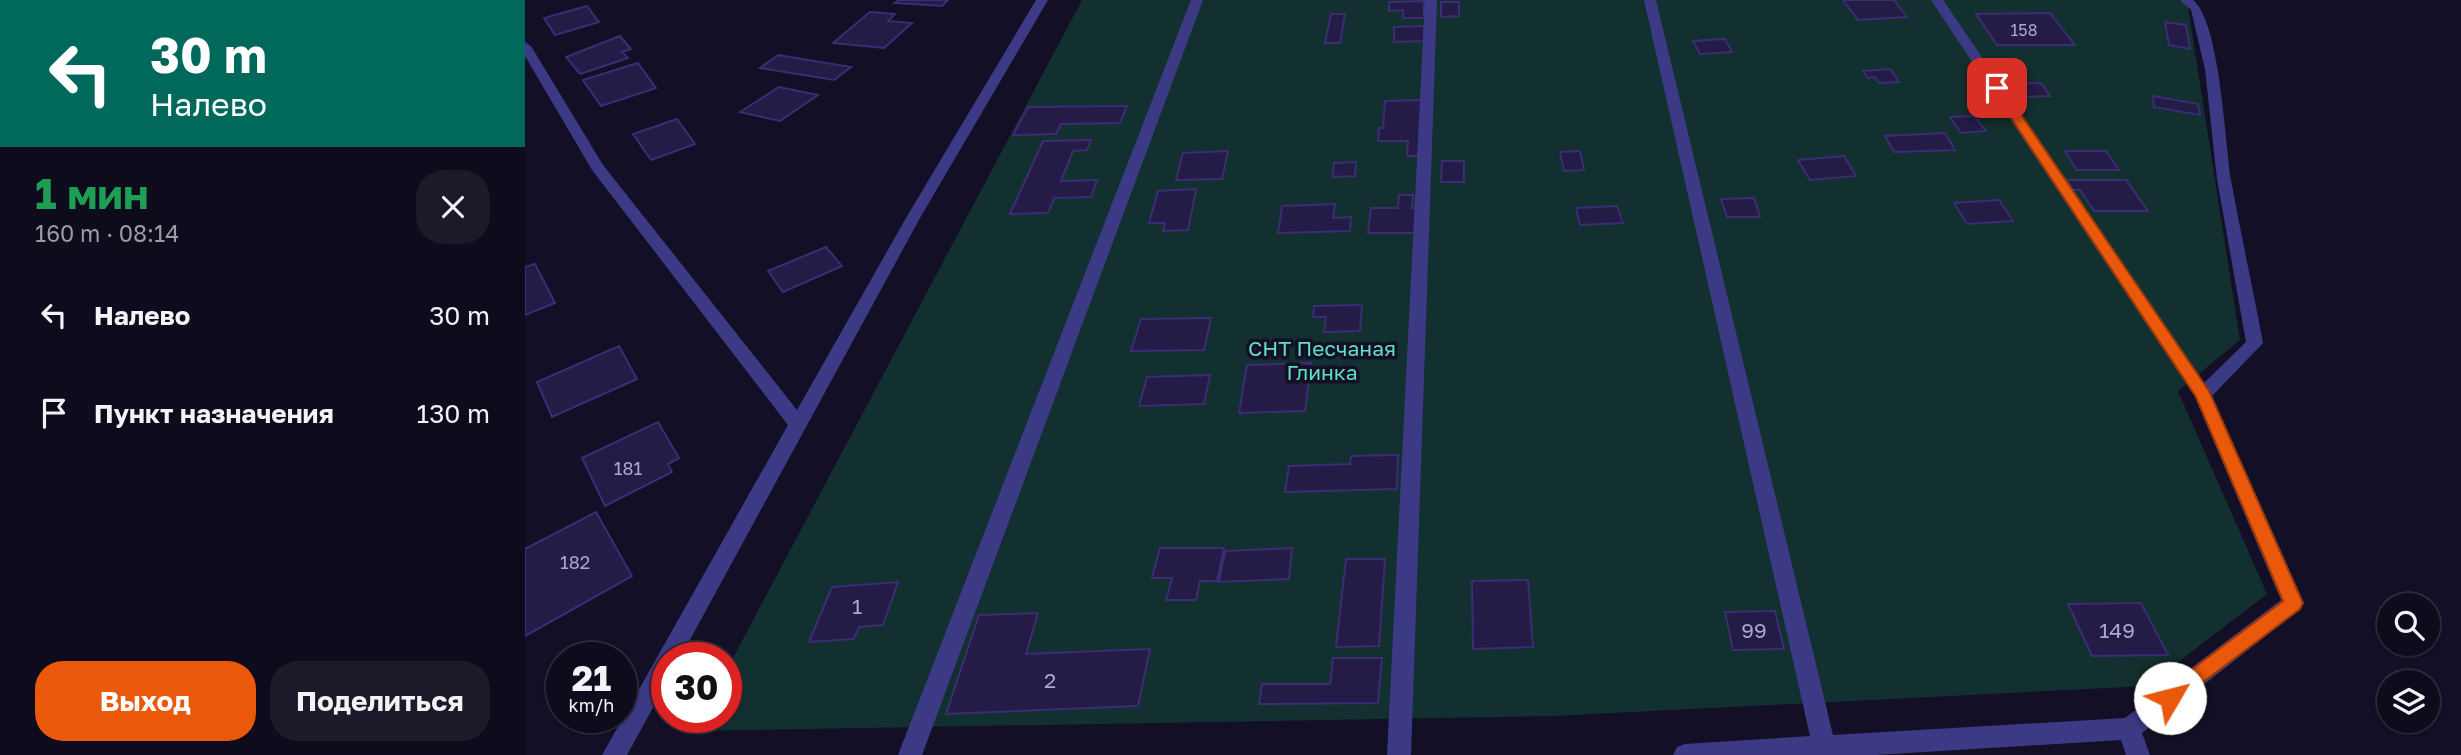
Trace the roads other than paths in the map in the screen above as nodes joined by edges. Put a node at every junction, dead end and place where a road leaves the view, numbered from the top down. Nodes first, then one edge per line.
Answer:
1 (1042, 0) edge
2 (1197, 0) edge
3 (1431, 0) edge
4 (1650, 0) edge
5 (1937, 0) edge
6 (2193, 3) edge
7 (525, 46) edge
8 (2203, 395) junction
9 (798, 425) junction
10 (677, 642) edge
11 (651, 688) edge
12 (2129, 729) junction
13 (1824, 747) junction
14 (614, 755) edge
15 (910, 755) edge
16 (1399, 755) edge
17 (1685, 755) edge
18 (2138, 755) edge

1 - 9 street
2 - 15 street
3 - 16 street
4 - 13 street
5 - 8 street
6 - 8 street
7 - 9 street
8 - 12 street
9 - 10 street
11 - 14 street
12 - 13 street
12 - 18 street
13 - 17 street

